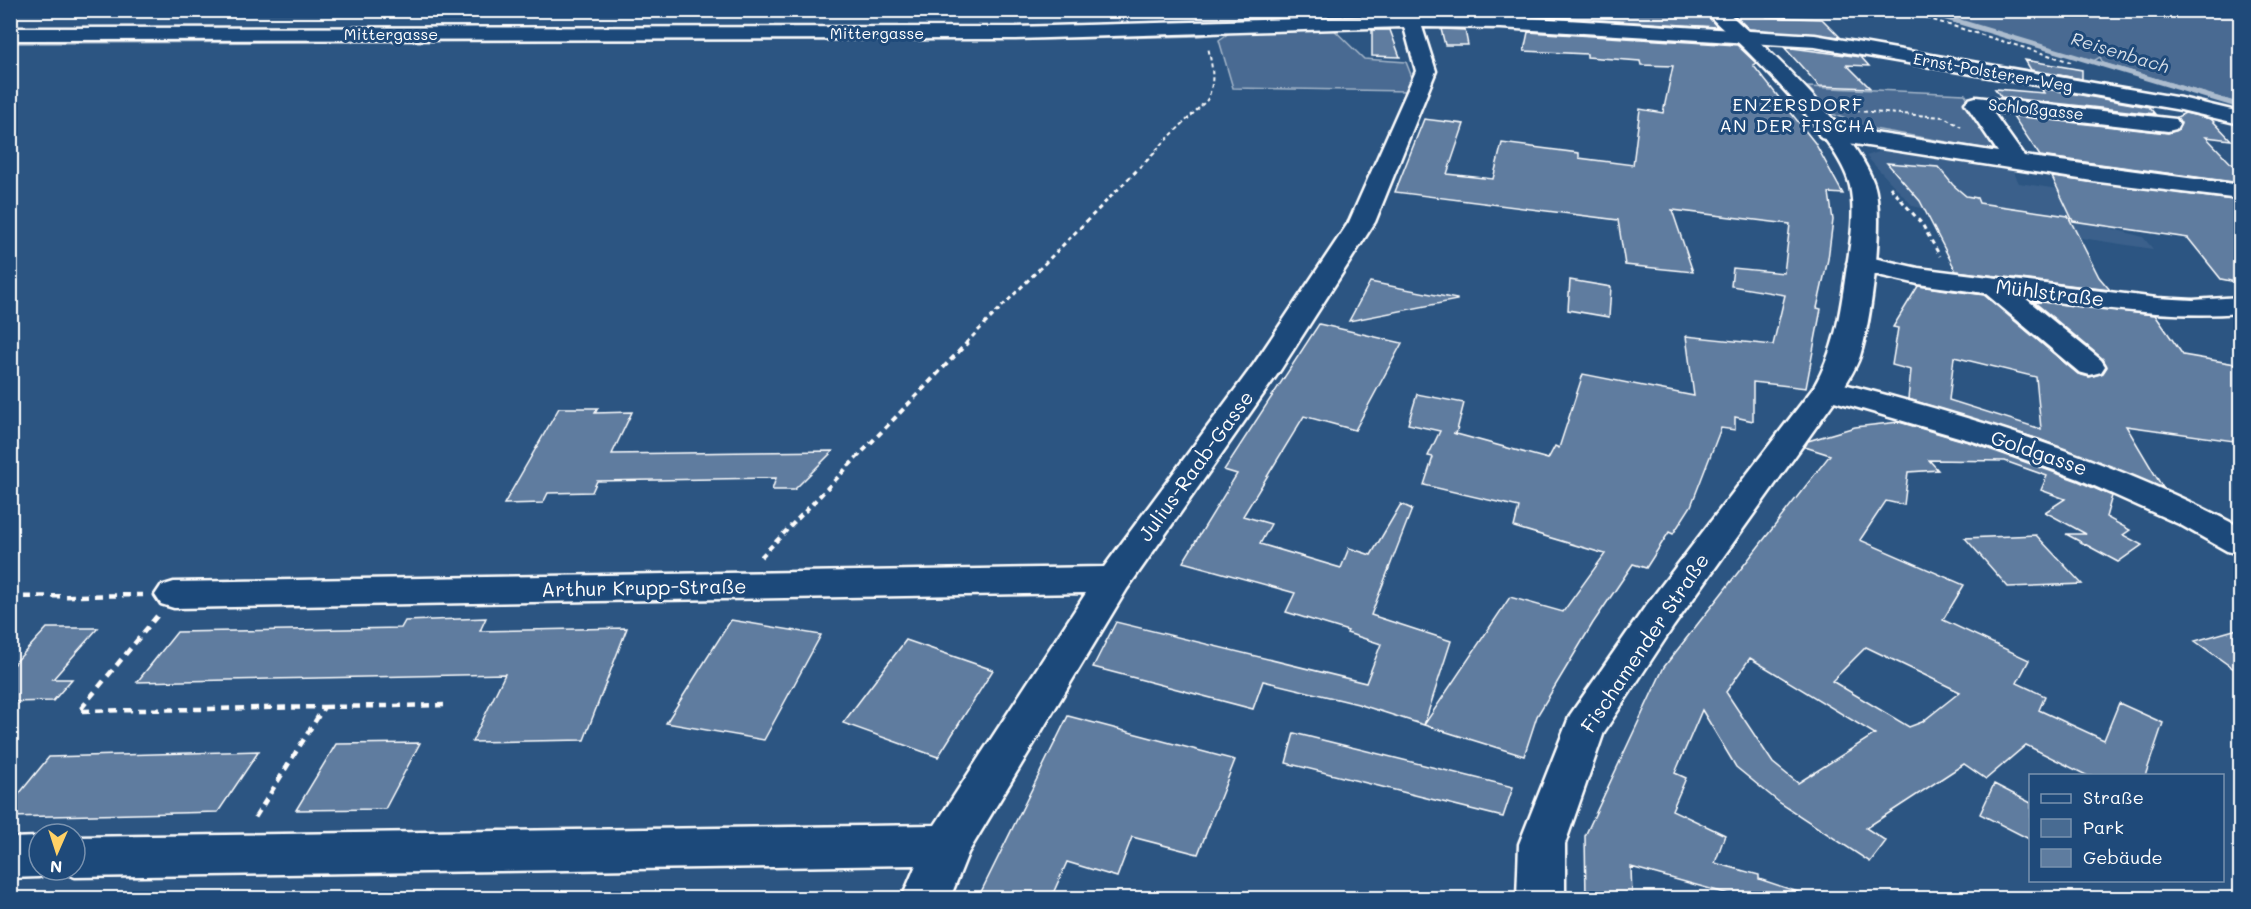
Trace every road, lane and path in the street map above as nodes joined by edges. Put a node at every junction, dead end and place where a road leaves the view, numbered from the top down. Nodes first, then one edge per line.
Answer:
1 (1714, 10) edge
2 (1900, 10) edge
3 (1409, 16) edge
4 (1203, 29) junction
5 (10, 34) edge
6 (1743, 36) junction
7 (2080, 65) dead end
8 (1841, 110) dead end
9 (2241, 118) edge
10 (2168, 124) dead end
11 (1962, 129) dead end
12 (1829, 133) junction
13 (2016, 162) junction
14 (1884, 180) dead end
15 (2241, 192) edge
16 (1941, 258) dead end
17 (1860, 263) junction
18 (1995, 286) junction
19 (2241, 304) edge
20 (2090, 366) dead end
21 (1818, 401) junction
22 (2241, 542) edge
23 (1114, 580) junction
24 (732, 587) junction
25 (174, 595) junction
26 (10, 597) edge
27 (449, 705) dead end
28 (324, 707) junction
29 (948, 844) junction
30 (232, 855) junction
31 (27, 857) edge
32 (87, 857) edge
33 (10, 858) edge
34 (926, 898) edge
35 (1541, 898) edge

1 - 6 street
2 - 7 path
3 - 4 street, Mittergasse
3 - 6 street, Mittergasse
3 - 23 street, Julius-Raab-Gasse
4 - 5 street, Mittergasse
4 - 24 path
6 - 9 street, Ernst-Polsterer-Weg
6 - 12 street
8 - 11 path
10 - 13 street, Schloßgasse
12 - 13 street
12 - 17 street, Fischamender Straße
13 - 15 street
14 - 16 path
17 - 18 street, Mühlstraße
17 - 21 street, Fischamender Straße
18 - 19 street, Mühlstraße
18 - 20 street
21 - 22 street, Goldgasse
21 - 35 street, Fischamender Straße
23 - 24 street, Arthur Krupp-Straße
23 - 29 street, Julius-Raab-Gasse
24 - 25 street, Arthur Krupp-Straße
25 - 26 path
25 - 28 path
27 - 28 path
28 - 30 path
29 - 30 street
29 - 34 street, Julius-Raab-Gasse
30 - 32 street
31 - 33 street

